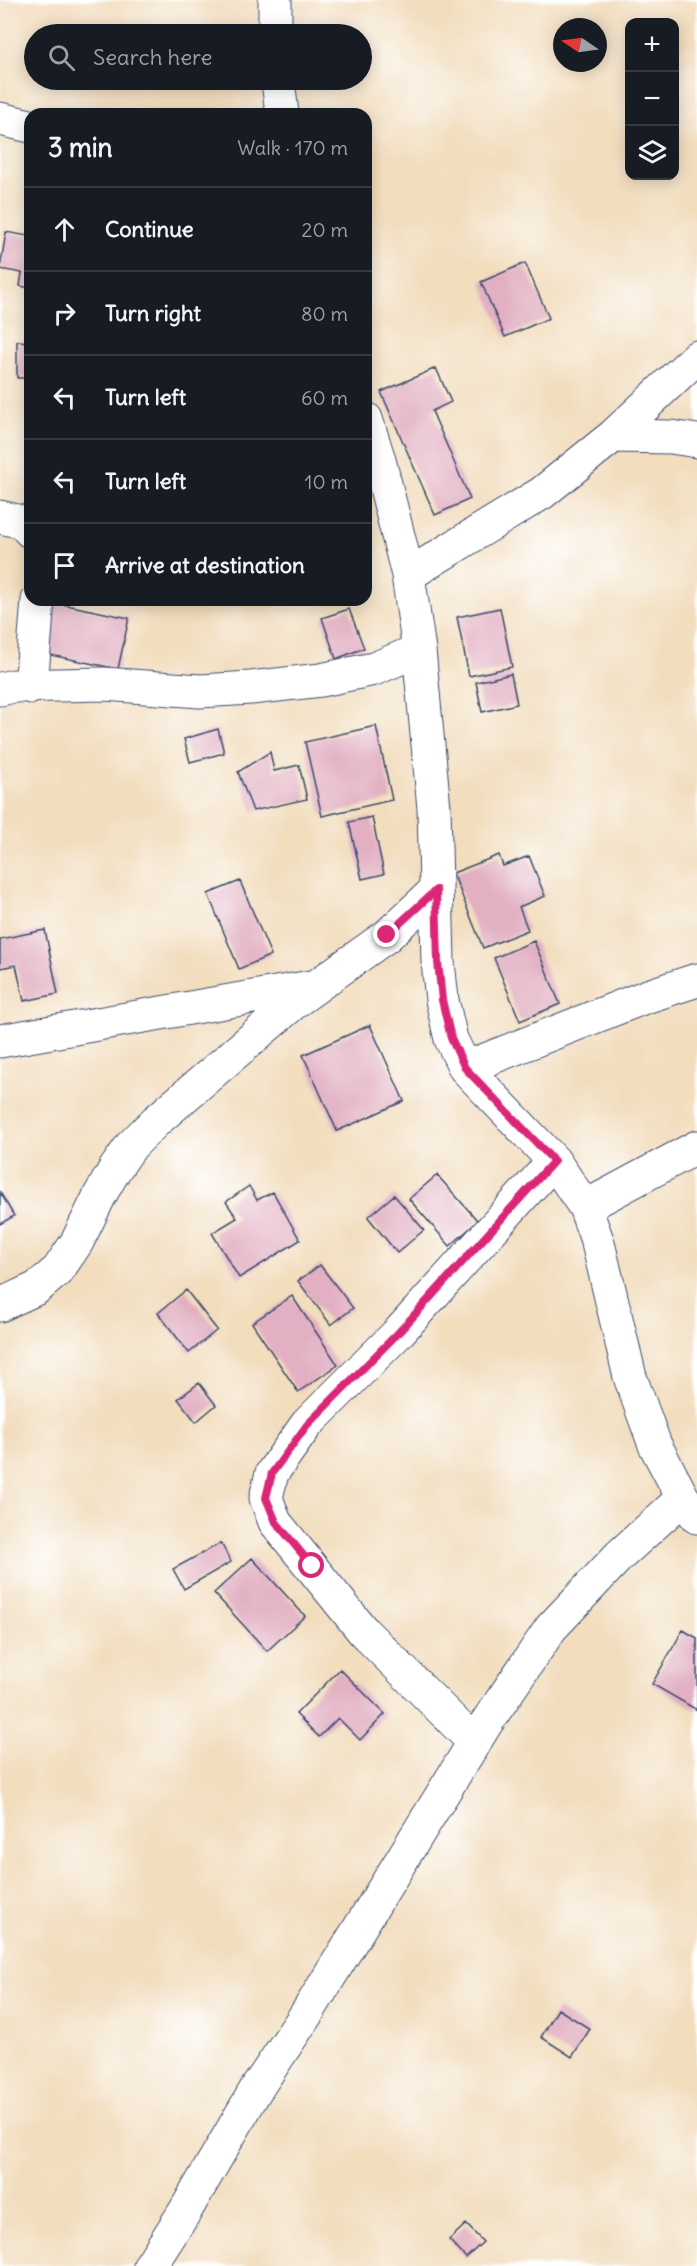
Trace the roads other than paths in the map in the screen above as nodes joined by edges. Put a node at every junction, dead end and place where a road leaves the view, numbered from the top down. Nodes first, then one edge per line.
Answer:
1 (275, 0) edge
2 (275, 24) edge
3 (279, 90) edge
4 (281, 108) edge
5 (0, 120) edge
6 (24, 125) edge
7 (697, 357) edge
8 (612, 436) junction
9 (697, 441) edge
10 (372, 466) edge
11 (375, 490) edge
12 (0, 517) edge
13 (24, 524) edge
14 (408, 575) junction
15 (36, 606) edge
16 (419, 650) junction
17 (16, 688) edge
18 (436, 890) junction
19 (697, 980) edge
20 (318, 985) junction
21 (0, 1041) edge
22 (465, 1068) junction
23 (697, 1147) edge
24 (554, 1161) junction
25 (585, 1207) junction
26 (0, 1305) edge
27 (690, 1507) edge
28 (474, 1742) junction
29 (150, 2266) edge

1 - 2 street
3 - 4 street
5 - 6 street
7 - 8 street
8 - 9 street
8 - 14 street
10 - 11 street
11 - 14 street
12 - 13 street
14 - 16 street
15 - 17 street
16 - 17 street
16 - 18 street
18 - 20 street
18 - 22 street
19 - 22 street
20 - 21 street
20 - 26 street
22 - 24 street
23 - 25 street
24 - 25 street
24 - 28 street
25 - 27 street
27 - 28 street
28 - 29 street

